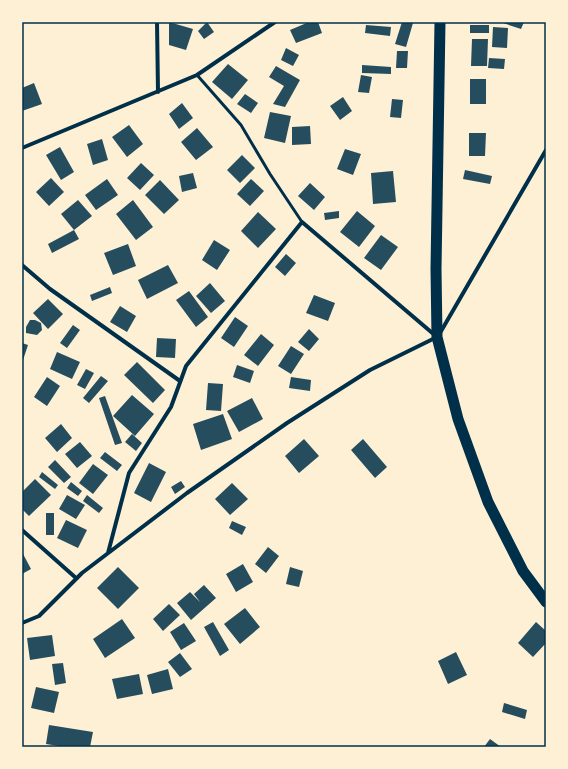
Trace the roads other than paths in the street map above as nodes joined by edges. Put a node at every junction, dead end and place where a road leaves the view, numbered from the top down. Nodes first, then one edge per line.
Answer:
1 (157, 22) edge
2 (275, 22) edge
3 (440, 22) edge
4 (197, 75) junction
5 (158, 92) junction
6 (22, 148) edge
7 (546, 150) edge
8 (302, 222) junction
9 (22, 265) edge
10 (437, 337) junction
11 (180, 381) junction
12 (22, 530) edge
13 (108, 553) junction
14 (76, 578) junction
15 (546, 602) edge
16 (22, 623) edge

1 - 5 street
2 - 4 street
3 - 10 highway
4 - 5 street
4 - 8 lane
5 - 6 street
7 - 10 street
8 - 10 street
8 - 11 street
9 - 11 street
10 - 13 street
10 - 15 highway
11 - 13 street
12 - 14 street
13 - 14 street
14 - 16 street

